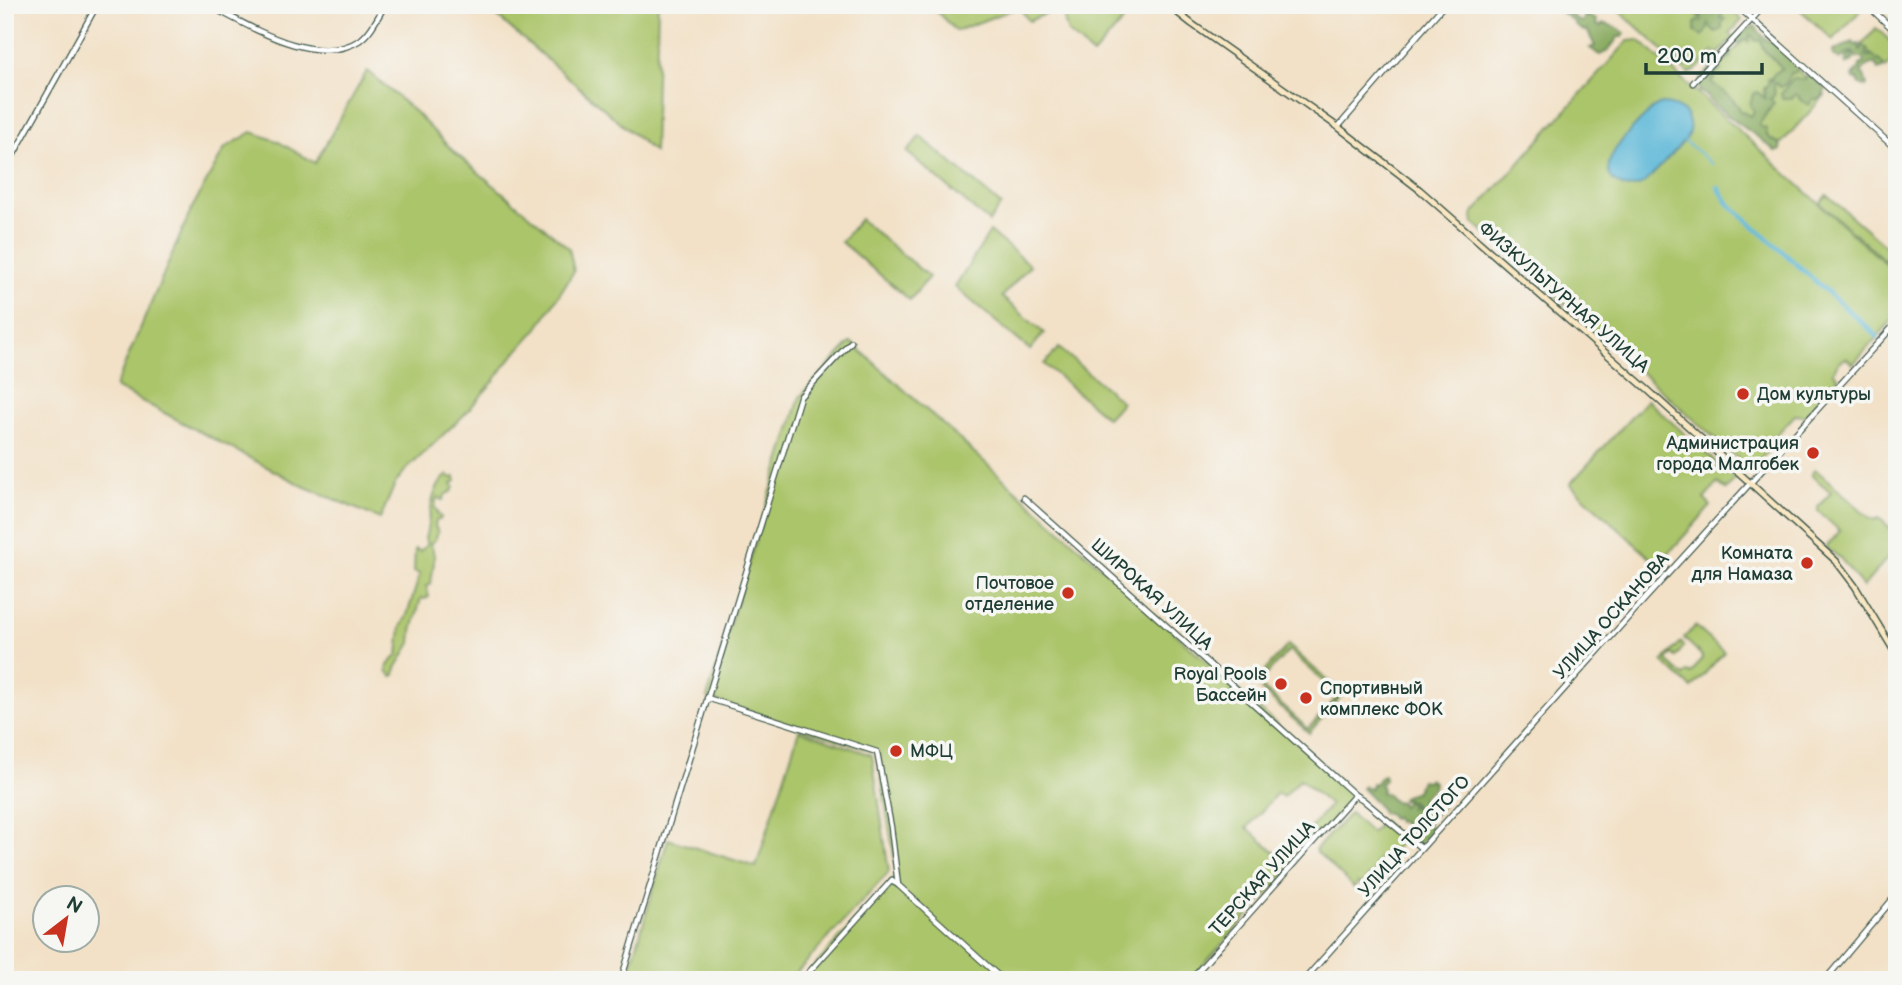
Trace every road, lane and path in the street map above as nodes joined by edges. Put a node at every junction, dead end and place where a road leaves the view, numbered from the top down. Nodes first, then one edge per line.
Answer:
1 (97, 5) edge
2 (208, 5) edge
3 (385, 5) edge
4 (1168, 5) edge
5 (1444, 5) edge
6 (1736, 5) edge
7 (1765, 5) edge
8 (1867, 5) edge
9 (1752, 20) junction
10 (1897, 33) edge
11 (1693, 83) dead end
12 (1338, 127) junction
13 (1897, 150) edge
14 (5, 170) edge
15 (1897, 322) edge
16 (851, 342) dead end
17 (1750, 482) junction
18 (1024, 498) dead end
19 (1897, 656) edge
20 (708, 698) junction
21 (1545, 711) joint
22 (1355, 795) junction
23 (1421, 848) junction
24 (897, 875) junction
25 (891, 881) junction
26 (898, 885) junction
27 (1897, 894) edge
28 (622, 980) edge
29 (802, 980) edge
30 (1003, 980) edge
31 (1189, 980) edge
32 (1304, 980) edge
33 (1825, 980) edge

1 - 14 street
2 - 3 street
4 - 12 main road, ФИЗКУЛЬТУРНАЯ УЛИЦА
5 - 12 street
6 - 9 street
7 - 9 street
8 - 10 street
9 - 11 street
9 - 13 street
12 - 17 main road, ФИЗКУЛЬТУРНАЯ УЛИЦА
15 - 17 street, УЛИЦА ОСКАНОВА
16 - 20 street
17 - 19 main road, ФИЗКУЛЬТУРНАЯ УЛИЦА
17 - 21 street, УЛИЦА ОСКАНОВА
18 - 22 street, ШИРОКАЯ УЛИЦА
20 - 24 street
20 - 28 street
21 - 23 street, УЛИЦА ТОЛСТОГО
22 - 23 street, ШИРОКАЯ УЛИЦА
22 - 31 street, ТЕРСКАЯ УЛИЦА
23 - 32 street, УЛИЦА ТОЛСТОГО
24 - 25 street
24 - 26 street
25 - 26 street
25 - 29 street
26 - 30 street
27 - 33 street

